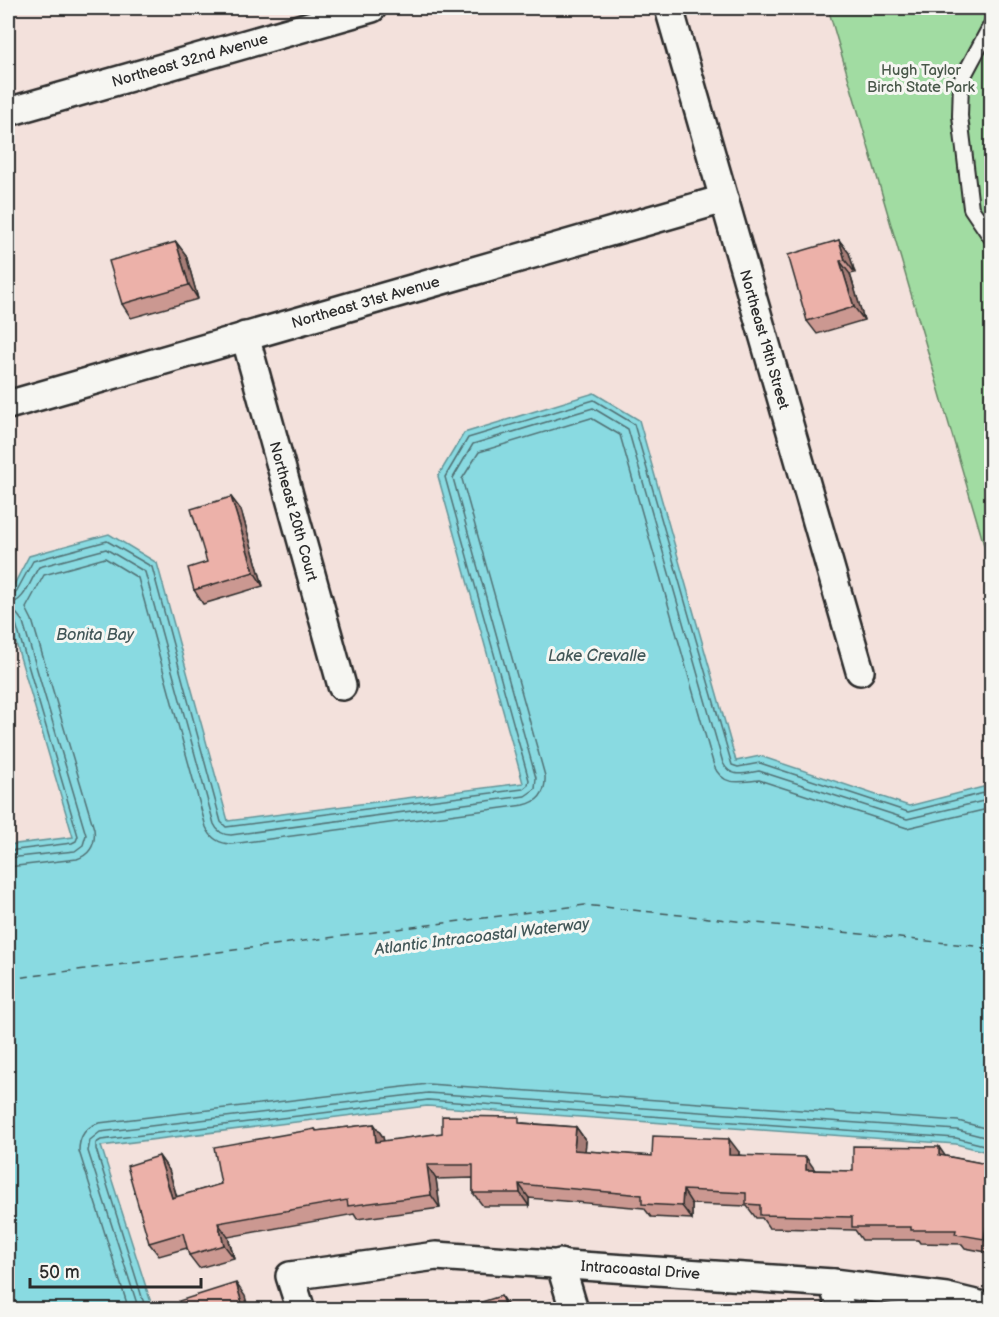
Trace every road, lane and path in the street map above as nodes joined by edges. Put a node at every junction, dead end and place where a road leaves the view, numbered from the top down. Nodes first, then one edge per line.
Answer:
1 (372, 8) edge
2 (669, 8) edge
3 (992, 23) edge
4 (8, 112) edge
5 (724, 199) junction
6 (992, 239) edge
7 (245, 336) junction
8 (8, 405) edge
9 (860, 671) dead end
10 (342, 686) dead end
11 (560, 1263) junction
12 (833, 1282) junction
13 (992, 1308) edge
14 (301, 1310) edge
15 (574, 1310) edge
16 (841, 1310) edge

1 - 4 street, Northeast 32nd Avenue
2 - 5 street, Northeast 19th Street
3 - 6 lane
5 - 7 street, Northeast 31st Avenue
5 - 9 street, Northeast 19th Street
7 - 8 street, Northeast 31st Avenue
7 - 10 street, Northeast 20th Court
11 - 12 street, Intracoastal Drive
11 - 14 street, Intracoastal Drive
11 - 15 street
12 - 13 street, Intracoastal Drive
12 - 16 street

